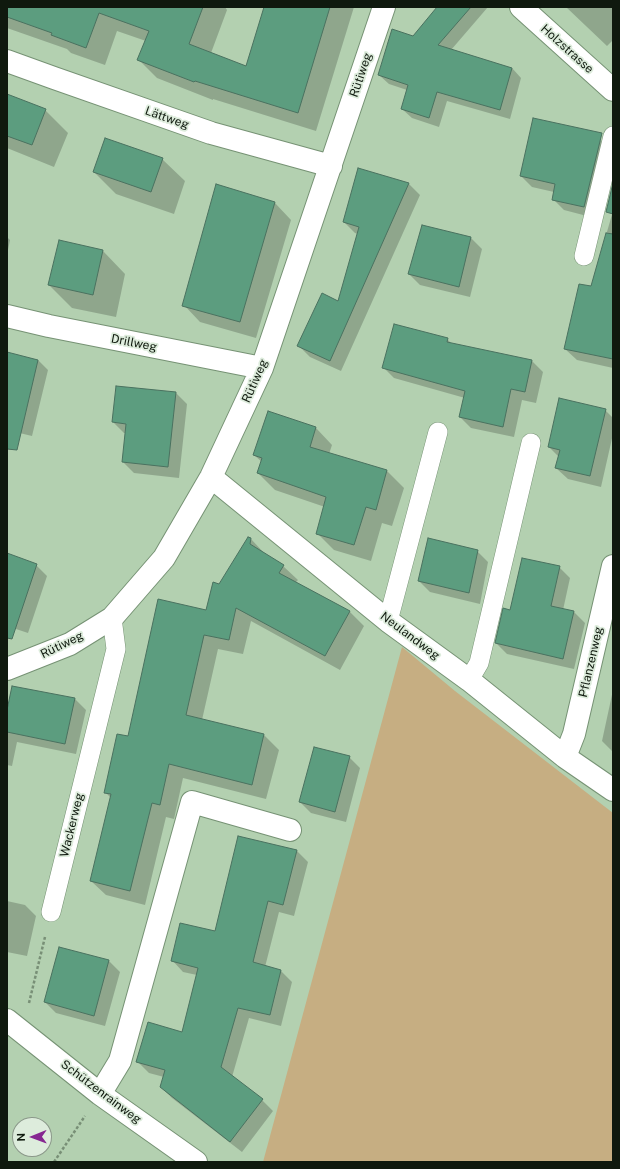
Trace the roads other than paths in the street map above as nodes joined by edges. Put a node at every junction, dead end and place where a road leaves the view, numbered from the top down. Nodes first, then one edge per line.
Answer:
1 (384, 7) edge
2 (521, 7) edge
3 (7, 61) edge
4 (613, 90) edge
5 (613, 136) edge
6 (331, 166) junction
7 (584, 256) dead end
8 (7, 316) edge
9 (262, 368) junction
10 (438, 432) dead end
11 (531, 443) dead end
12 (211, 477) junction
13 (613, 566) edge
14 (112, 618) junction
15 (388, 621) junction
16 (7, 669) edge
17 (469, 680) junction
18 (565, 757) junction
19 (613, 790) edge
20 (290, 830) dead end
21 (51, 912) road end
22 (15, 1026) edge
23 (100, 1094) junction
24 (196, 1162) edge

1 - 6 street, Rütiweg
2 - 4 street, Holzstrasse
3 - 6 street, Lättweg
5 - 7 lane
6 - 9 street, Rütiweg
8 - 9 street, Drillweg
9 - 12 street, Rütiweg
10 - 15 lane
11 - 17 lane
12 - 14 street, Rütiweg
12 - 15 street, Neulandweg
13 - 18 street, Pflanzenweg
14 - 16 street, Rütiweg
14 - 21 lane, Wackerweg
15 - 17 street, Neulandweg
17 - 18 street, Neulandweg
18 - 19 street, Neulandweg
20 - 23 street
22 - 23 street, Schützenrainweg
23 - 24 street, Schützenrainweg

